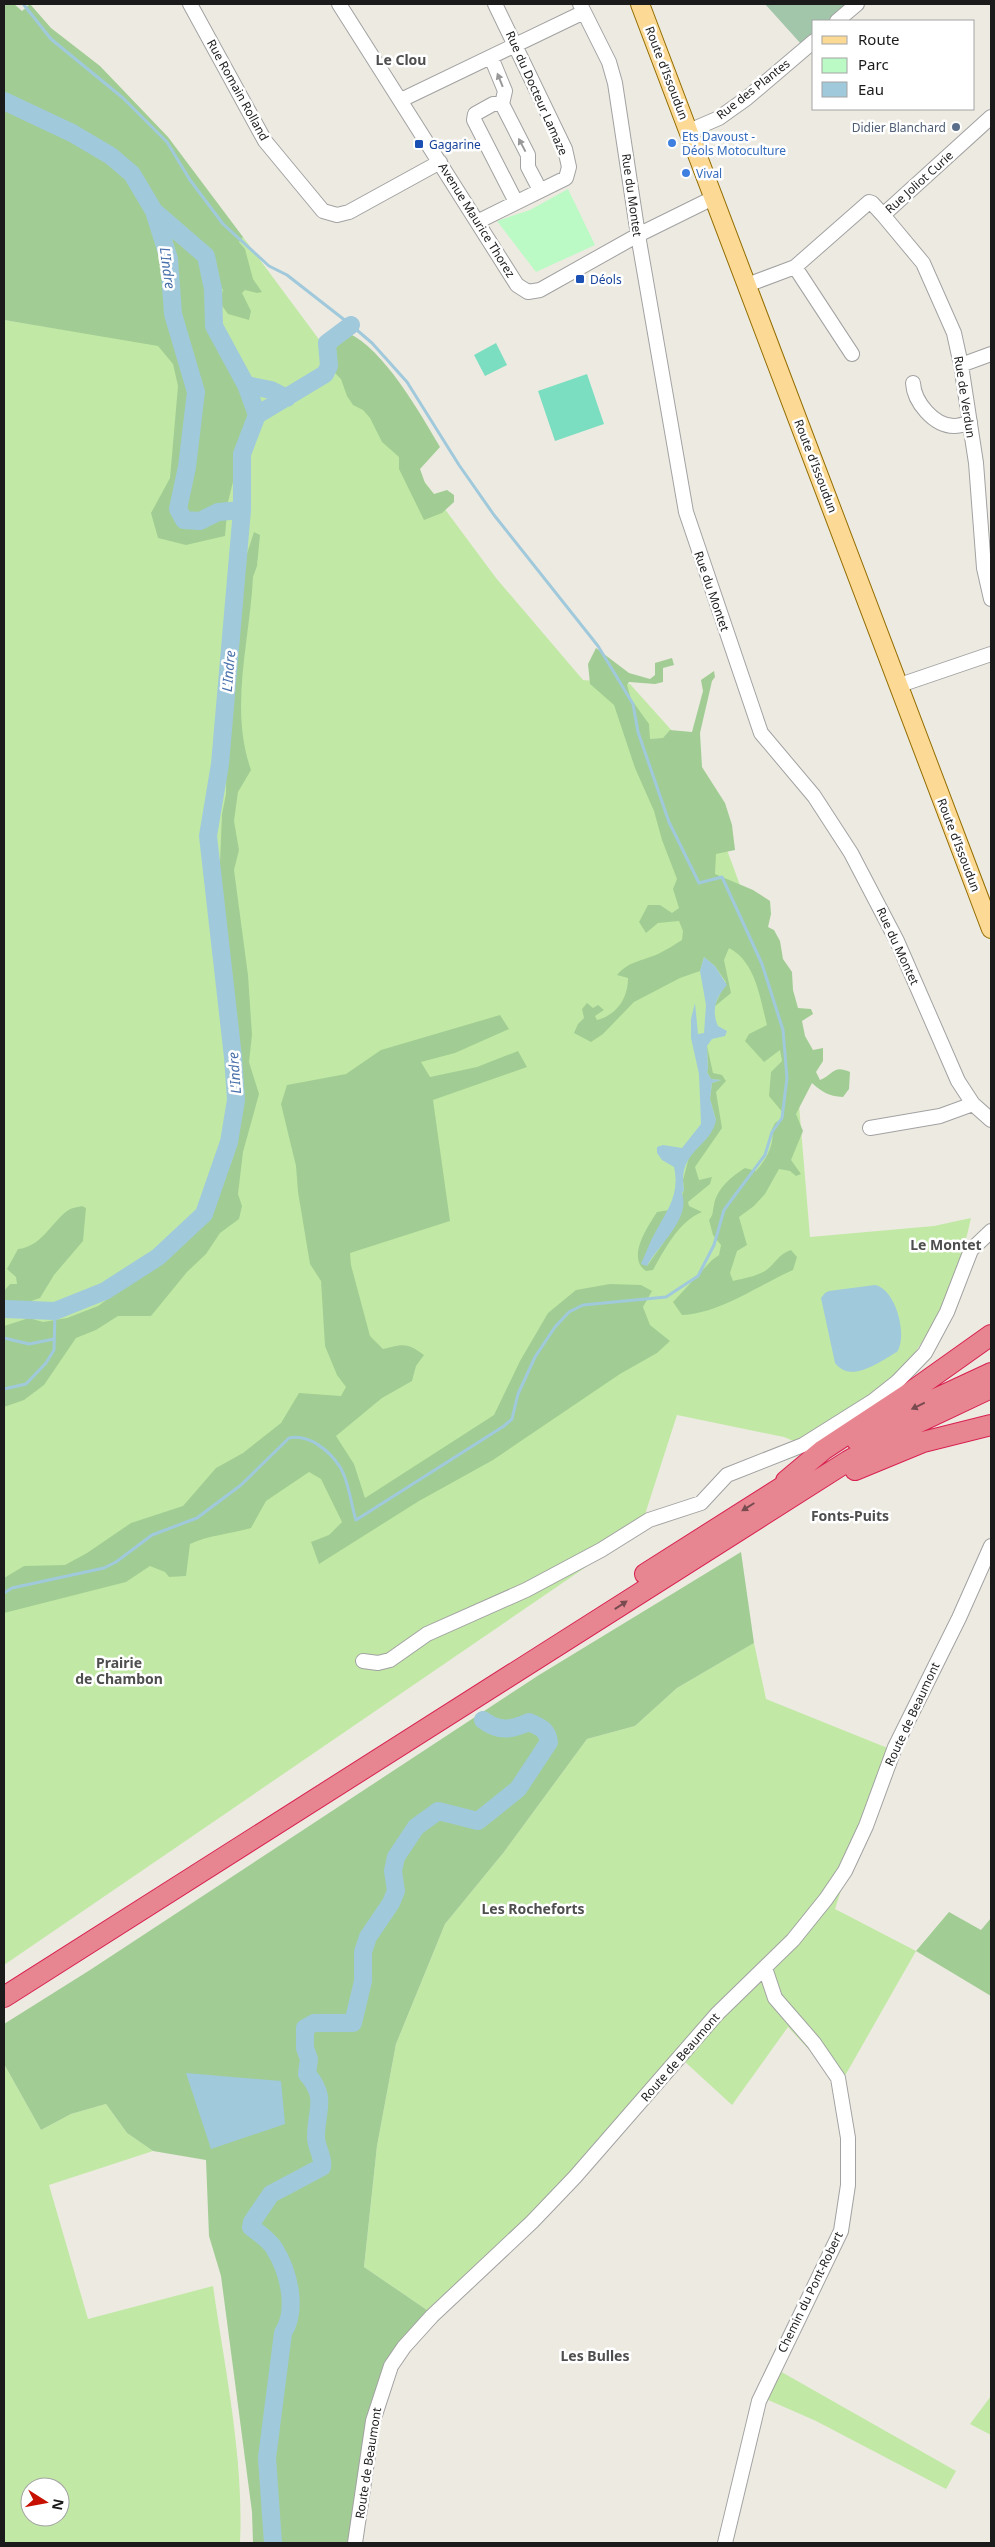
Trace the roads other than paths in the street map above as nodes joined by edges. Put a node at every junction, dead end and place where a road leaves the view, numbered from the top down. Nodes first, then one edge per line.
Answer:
1 (190, 4) edge
2 (339, 4) edge
3 (495, 4) edge
4 (640, 4) edge
5 (857, 4) edge
6 (582, 8) edge
7 (838, 20) edge
8 (812, 43) edge
9 (516, 44) junction
10 (491, 57) junction
11 (401, 100) junction
12 (502, 104) junction
13 (991, 116) edge
14 (689, 131) junction
15 (440, 162) junction
16 (540, 190) junction
17 (715, 197) junction
18 (516, 202) junction
19 (883, 215) junction
20 (479, 221) junction
21 (638, 235) junction
22 (795, 267) junction
23 (747, 285) junction
24 (852, 354) dead end
25 (991, 354) edge
26 (961, 365) junction
27 (913, 383) dead end
28 (970, 422) junction
29 (991, 599) edge
30 (991, 654) edge
31 (900, 686) junction
32 (991, 929) edge
33 (973, 1104) junction
34 (991, 1120) edge
35 (870, 1128) dead end
36 (991, 1231) edge
37 (991, 1335) edge
38 (991, 1372) edge
39 (991, 1388) edge
40 (991, 1425) edge
41 (774, 1491) junction
42 (744, 1527) junction
43 (991, 1546) edge
44 (363, 1661) dead end
45 (764, 1968) junction
46 (4, 1981) edge
47 (4, 1997) edge
48 (356, 2543) edge
49 (725, 2543) edge

1 - 15 street, Rue Romain Rolland
2 - 11 street, Avenue Maurice Thorez
3 - 9 street, Rue du Docteur Lamaze
4 - 14 main road, Route d'Issoudun
5 - 7 street
6 - 9 street
6 - 21 street, Rue du Montet
8 - 14 street, Rue des Plantes
9 - 10 street
9 - 16 street, Rue du Docteur Lamaze
10 - 11 street
12 -> 10 street
11 - 15 street, Avenue Maurice Thorez
16 -> 12 street
12 - 18 street
13 - 19 street, Rue Joliot Curie
14 - 17 main road, Route d'Issoudun
15 - 20 street, Avenue Maurice Thorez
16 - 18 street, Rue du Docteur Lamaze
17 - 21 street
17 - 23 main road, Route d'Issoudun
18 - 20 street, Rue du Docteur Lamaze
19 - 22 street, Rue Joliot Curie
19 - 26 street, Rue de Verdun
20 - 21 street, Avenue Maurice Thorez
21 - 33 street, Rue du Montet
22 - 23 street, Rue Joliot Curie
22 - 24 street
23 - 31 main road, Route d'Issoudun
25 - 26 street
26 - 28 street, Rue de Verdun
27 - 28 street
28 - 29 street, Rue de Verdun
30 - 31 street
31 - 32 main road, Route d'Issoudun
33 - 34 street, Rue du Montet
33 - 35 street
36 - 44 street
37 - 41 highway
38 -> 41 highway
39 - 42 highway
40 - 42 highway
41 -> 46 highway
47 -> 42 highway
43 - 45 street, Route de Beaumont
45 - 48 street, Route de Beaumont
45 - 49 street, Chemin du Pont-Robert

